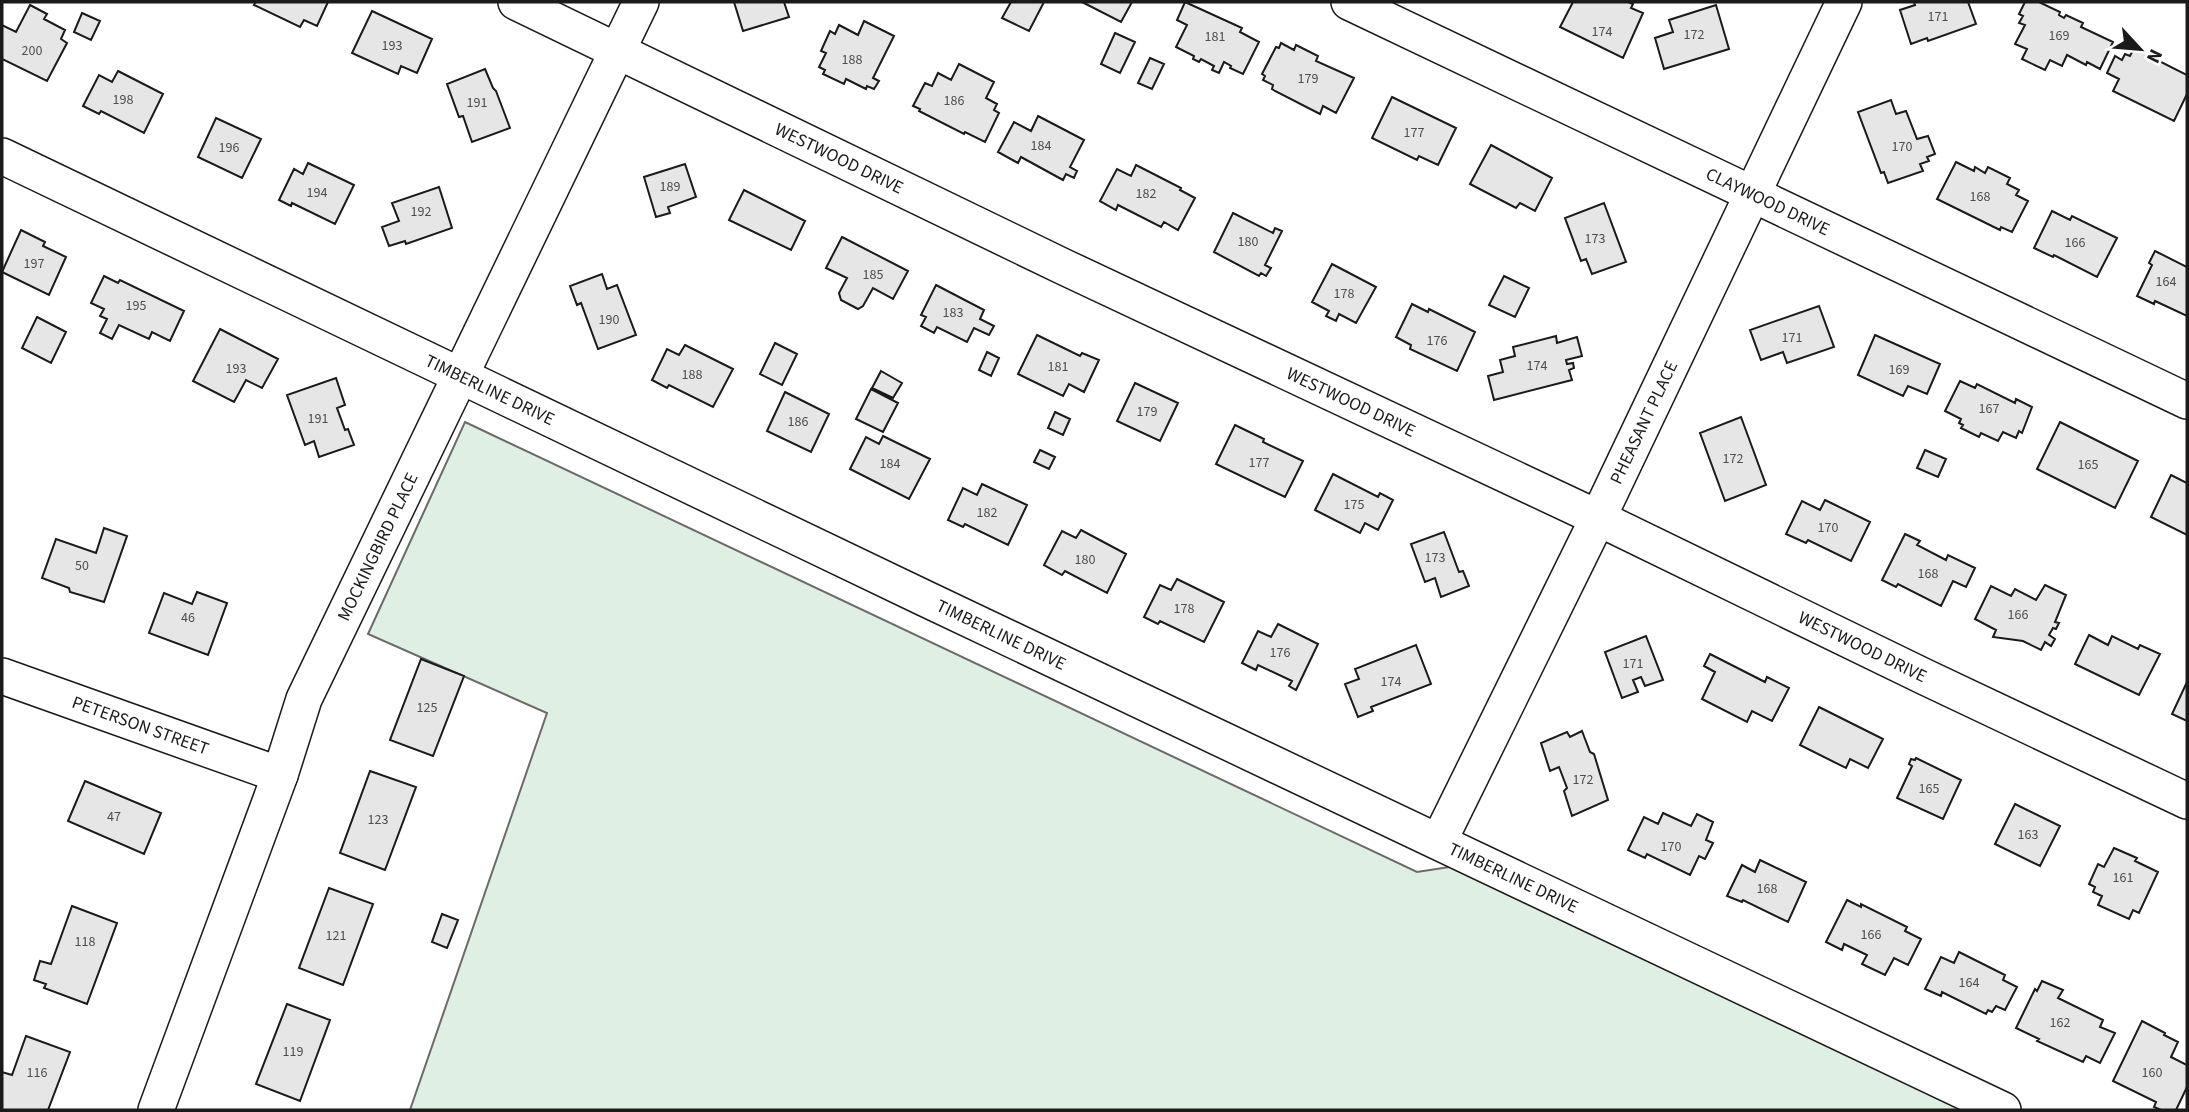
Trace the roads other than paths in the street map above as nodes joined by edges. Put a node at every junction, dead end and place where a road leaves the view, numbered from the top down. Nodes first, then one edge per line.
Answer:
1 (516, 2) edge
2 (641, 2) edge
3 (1349, 2) edge
4 (1844, 2) edge
5 (617, 50) junction
6 (2, 156) edge
7 (1752, 193) junction
8 (461, 375) junction
9 (2187, 401) edge
10 (1598, 518) junction
11 (2, 676) edge
12 (280, 775) junction
13 (2187, 801) edge
14 (1439, 841) junction
15 (156, 1110) edge
16 (2003, 1110) edge

1 - 5 street, WESTWOOD DRIVE
2 - 5 street, MOCKINGBIRD PLACE
3 - 7 street, CLAYWOOD DRIVE
4 - 7 street, PHEASANT PLACE
5 - 8 street, MOCKINGBIRD PLACE
5 - 10 street, WESTWOOD DRIVE
6 - 8 street, TIMBERLINE DRIVE
7 - 9 street, CLAYWOOD DRIVE
7 - 10 street, PHEASANT PLACE
8 - 12 street, MOCKINGBIRD PLACE
8 - 14 street, TIMBERLINE DRIVE
10 - 13 street, WESTWOOD DRIVE
10 - 14 street, PHEASANT PLACE
11 - 12 street, PETERSON STREET
12 - 15 street, MOCKINGBIRD PLACE
14 - 16 street, TIMBERLINE DRIVE

